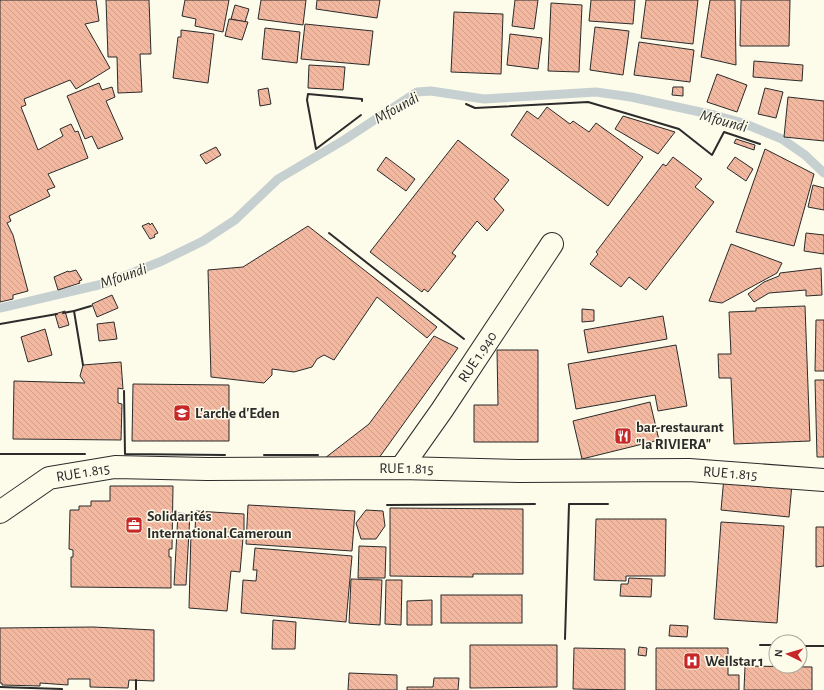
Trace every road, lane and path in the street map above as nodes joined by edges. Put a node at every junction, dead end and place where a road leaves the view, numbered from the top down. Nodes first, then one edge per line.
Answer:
1 (552, 244) dead end
2 (400, 468) junction
3 (824, 480) edge
4 (0, 512) edge

1 - 2 street, RUE 1.940
2 - 3 street, RUE 1.815
2 - 4 street, RUE 1.815

